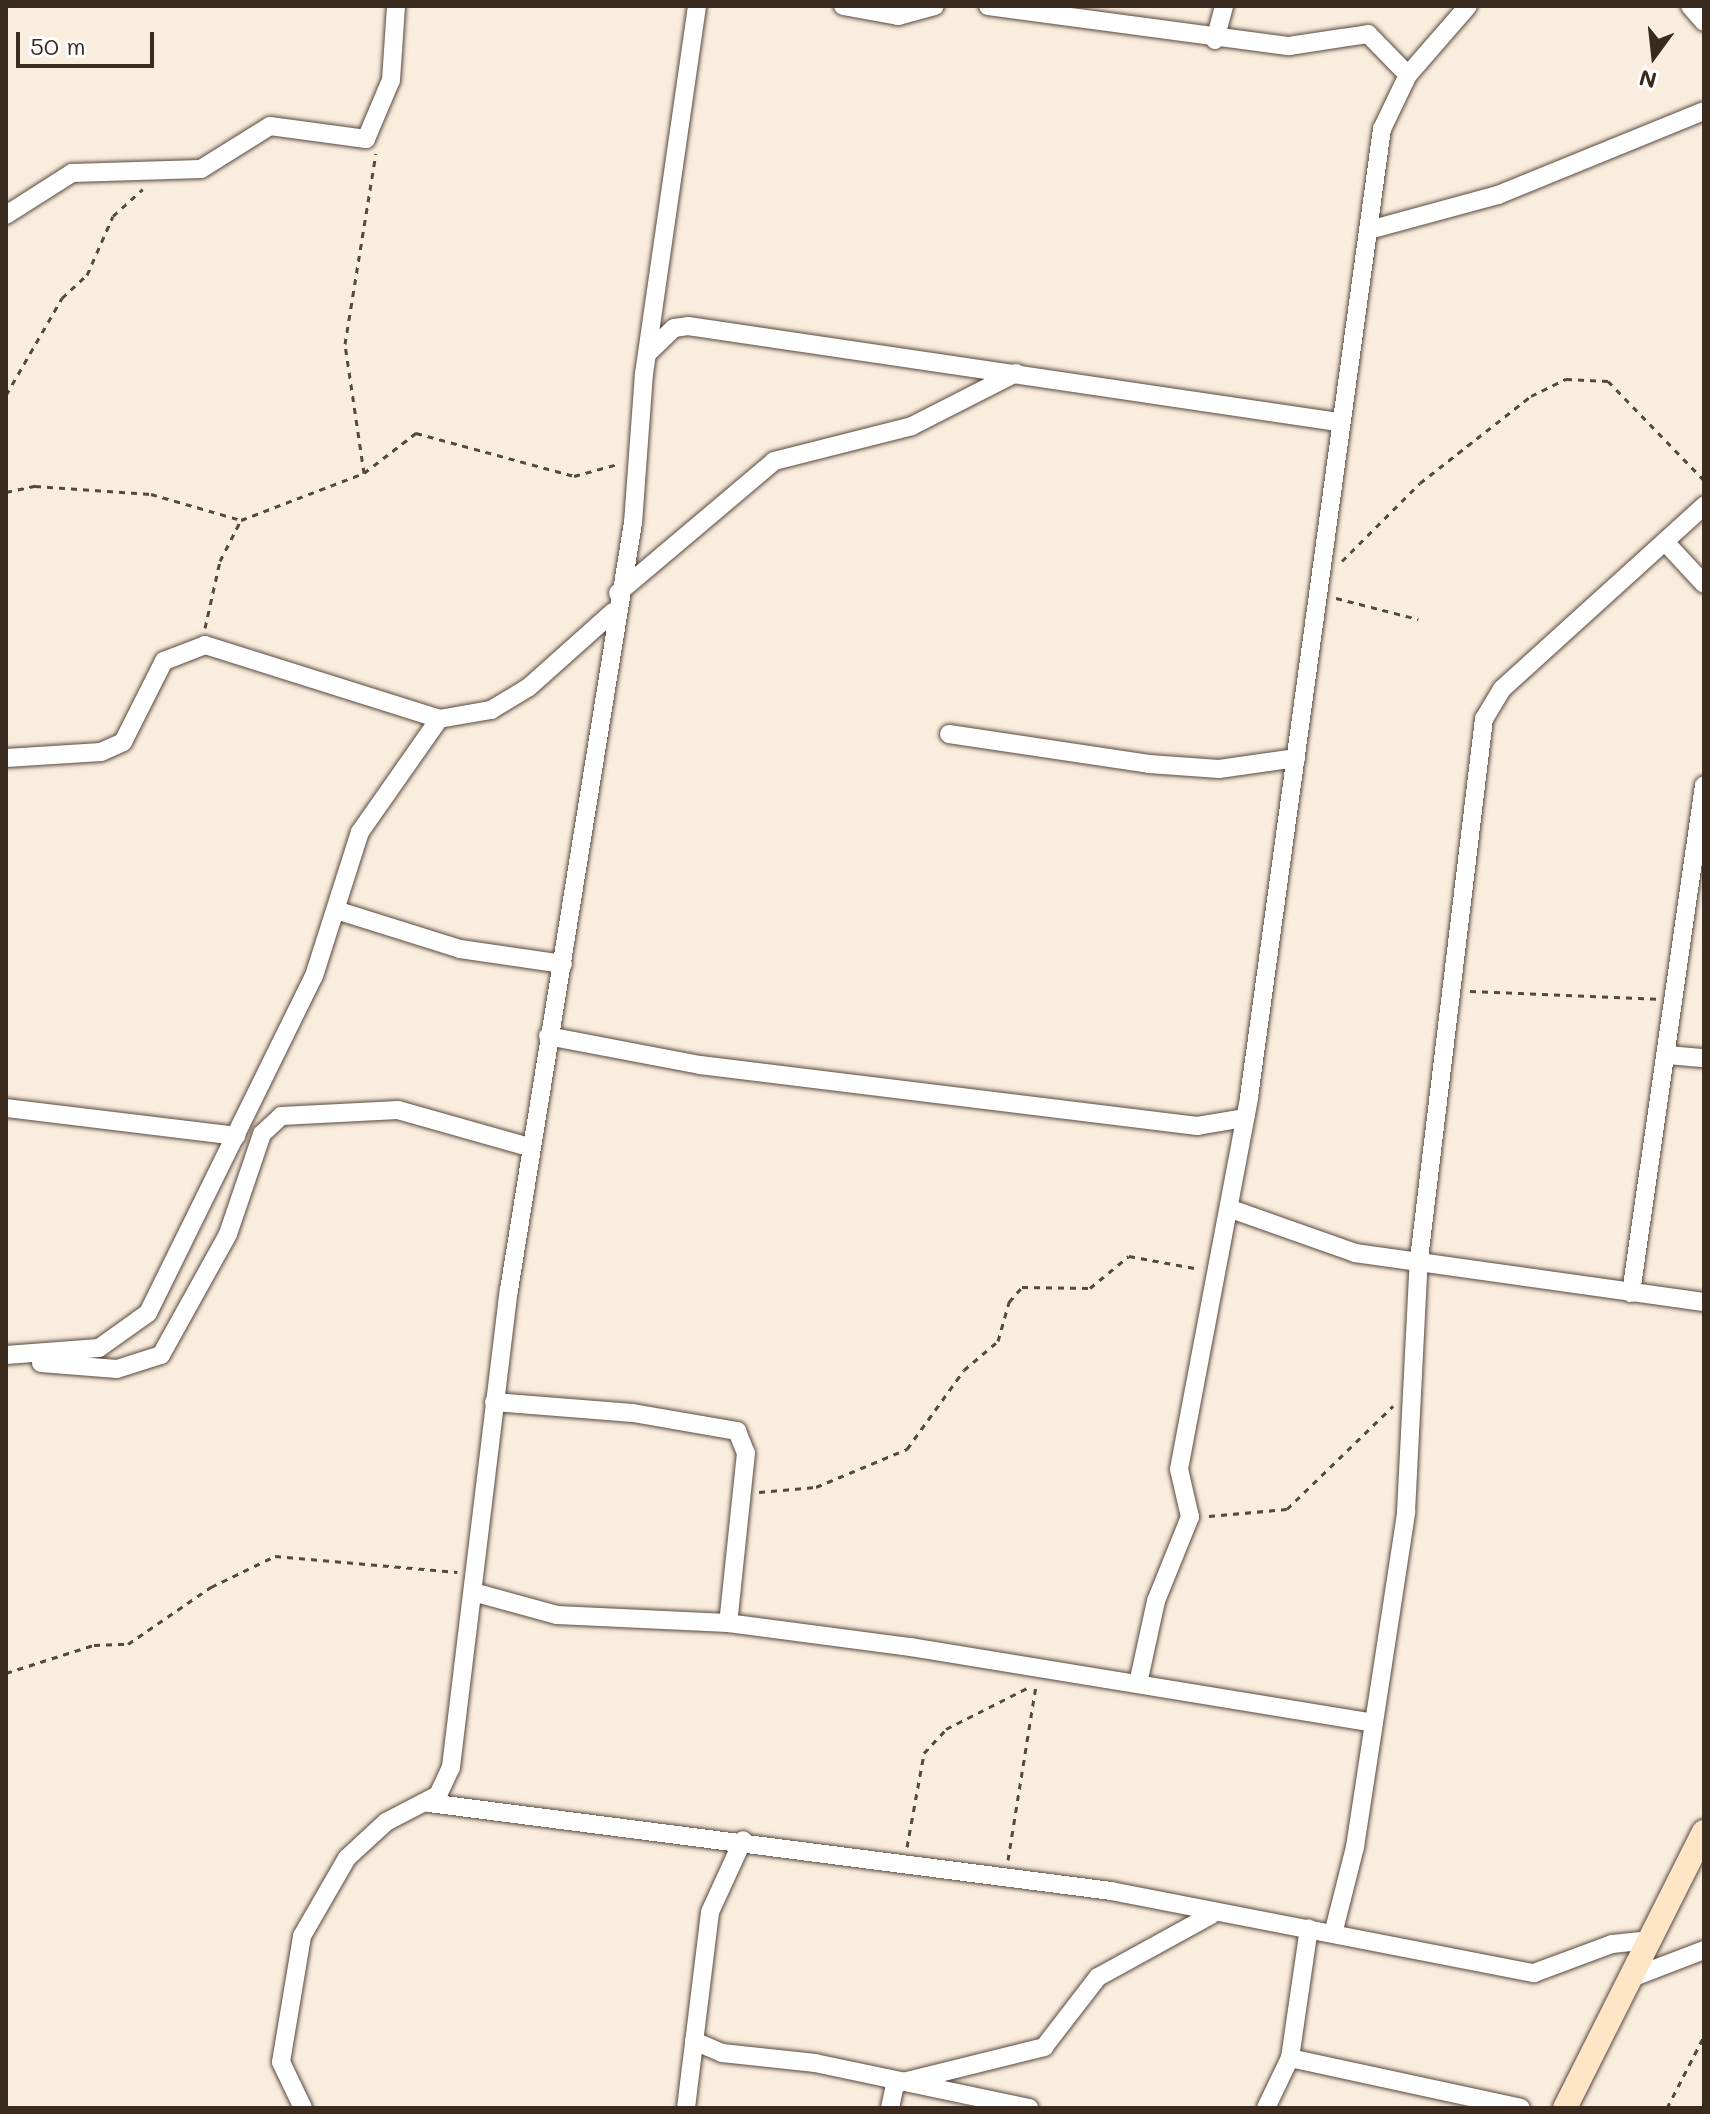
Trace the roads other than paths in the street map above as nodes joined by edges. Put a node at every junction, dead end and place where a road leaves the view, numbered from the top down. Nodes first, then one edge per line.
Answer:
1 (396, 6) edge
2 (697, 6) edge
3 (843, 6) edge
4 (935, 6) edge
5 (988, 6) edge
6 (1224, 6) edge
7 (1468, 6) edge
8 (1690, 6) edge
9 (1704, 22) edge
10 (1215, 40) junction
11 (1408, 75) junction
12 (1704, 111) edge
13 (6, 215) edge
14 (1369, 230) junction
15 (647, 354) junction
16 (1016, 373) junction
17 (1338, 422) junction
18 (1704, 506) edge
19 (1667, 544) junction
20 (1704, 584) edge
21 (618, 593) junction
22 (613, 612) junction
23 (439, 719) junction
24 (949, 734) dead end
25 (6, 758) edge
26 (1296, 758) junction
27 (1704, 785) edge
28 (339, 911) junction
29 (563, 964) junction
30 (548, 1036) junction
31 (1668, 1055) junction
32 (1704, 1058) edge
33 (6, 1108) edge
34 (1245, 1118) junction
35 (1216, 1127) junction
36 (236, 1136) junction
37 (529, 1147) junction
38 (1239, 1155) junction
39 (1231, 1209) junction
40 (1419, 1259) junction
41 (1631, 1293) junction
42 (1704, 1302) edge
43 (6, 1358) edge
44 (494, 1402) junction
45 (473, 1592) junction
46 (728, 1623) junction
47 (1139, 1679) junction
48 (1368, 1722) junction
49 (451, 1767) junction
50 (429, 1803) junction
51 (471, 1806) junction
52 (1704, 1832) edge
53 (743, 1840) junction
54 (1211, 1915) junction
55 (1309, 1928) junction
56 (1334, 1930) junction
57 (1649, 1940) junction
58 (1704, 1950) edge
59 (1631, 1978) junction
60 (694, 2041) junction
61 (1290, 2058) junction
62 (895, 2084) junction
63 (303, 2108) edge
64 (686, 2108) edge
65 (890, 2108) edge
66 (1029, 2108) edge
67 (1266, 2108) edge
68 (1521, 2108) edge
69 (1565, 2108) edge

1 - 13 street
2 - 15 street
3 - 4 street
5 - 10 street
6 - 10 street
7 - 11 street
8 - 9 street
10 - 11 street
11 - 14 street
12 - 14 street
14 - 17 street
15 - 16 street
15 - 21 street
16 - 17 street
16 - 21 street
17 - 26 street
18 - 19 street
19 - 20 street
19 - 40 street
21 - 22 street
22 - 23 street
22 - 29 street
23 - 25 street
23 - 28 street
24 - 26 street
26 - 34 street
27 - 31 street
28 - 29 street
28 - 36 street
29 - 30 street
30 - 35 street
30 - 37 street
31 - 32 street
31 - 41 street
33 - 36 street
34 - 35 street
34 - 38 street
35 - 38 street
36 - 43 street
37 - 43 street
37 - 44 street
38 - 39 street
39 - 40 street
39 - 47 street
40 - 41 street
40 - 48 street
41 - 42 street
44 - 45 street
44 - 46 street
45 - 46 street
45 - 49 street
46 - 47 street
47 - 48 street
48 - 56 street
49 - 50 street
49 - 51 street
50 - 51 street
50 - 63 street
51 - 53 street
52 - 57 street
53 - 54 street
53 - 60 street
54 - 55 street
54 - 62 street
55 - 56 street
55 - 61 street
56 - 57 street
57 - 59 street
58 - 59 street
59 - 69 street
60 - 62 street
60 - 64 street
61 - 67 street
61 - 68 street
62 - 65 street
62 - 66 street

